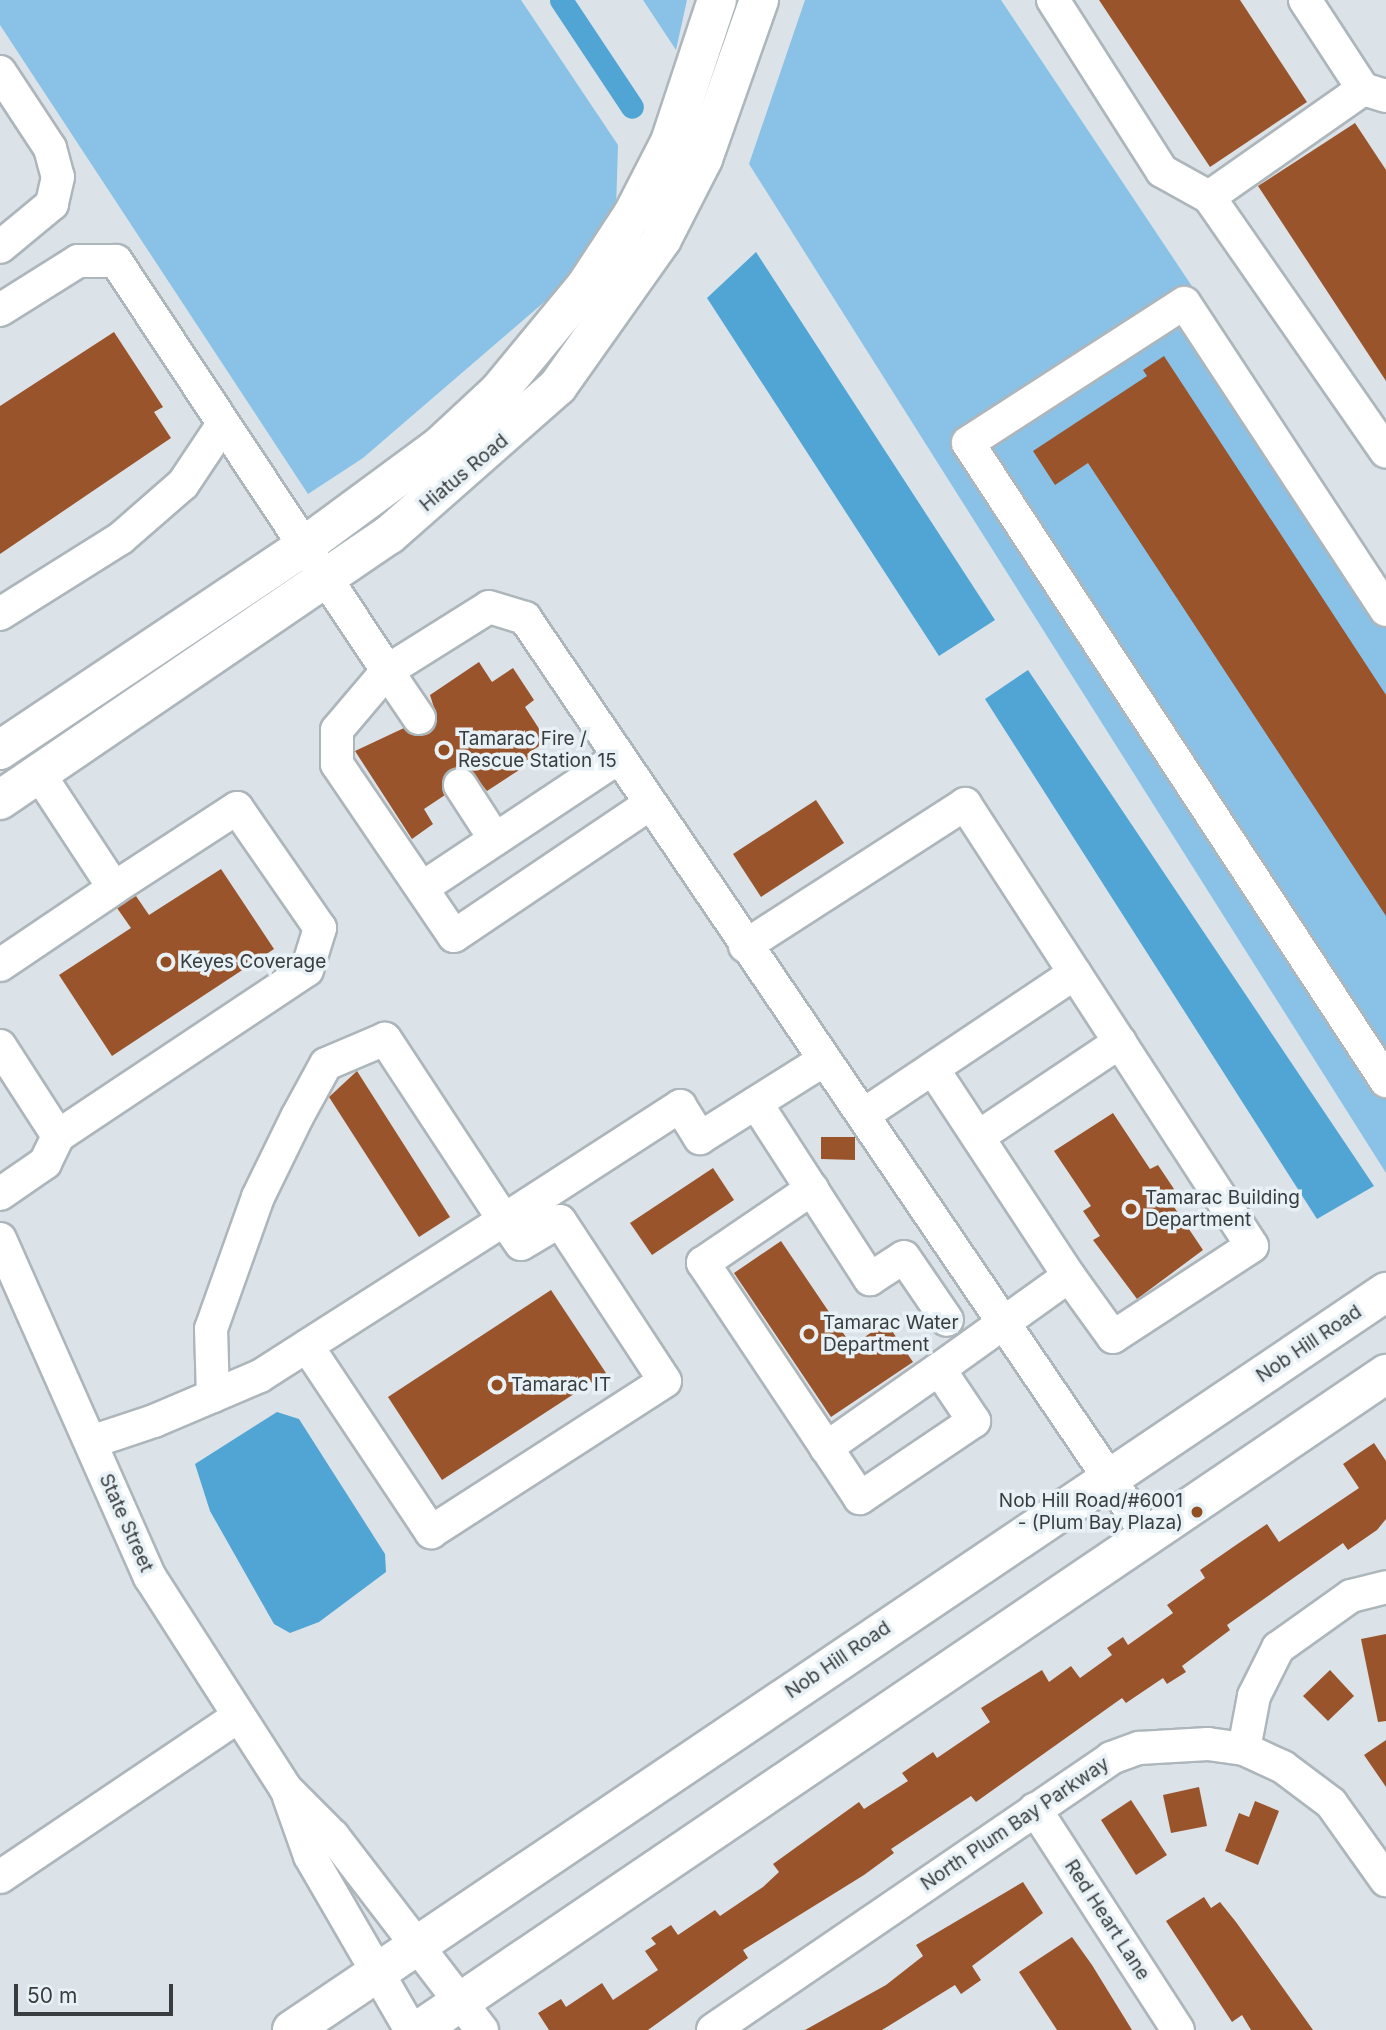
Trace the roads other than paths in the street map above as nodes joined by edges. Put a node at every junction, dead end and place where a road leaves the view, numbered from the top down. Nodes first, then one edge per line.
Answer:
1 (717, 0) edge
2 (759, 0) edge
3 (1053, 0) edge
4 (1305, 0) edge
5 (0, 72) edge
6 (1375, 93) edge
7 (1209, 197) junction
8 (0, 247) edge
9 (0, 310) edge
10 (221, 428) junction
11 (1386, 452) edge
12 (303, 547) junction
13 (325, 580) junction
14 (1386, 610) edge
15 (0, 614) edge
16 (387, 671) junction
17 (419, 718) dead end
18 (0, 750) edge
19 (616, 759) junction
20 (39, 774) junction
21 (460, 785) dead end
22 (0, 800) edge
23 (647, 806) junction
24 (495, 839) junction
25 (114, 888) junction
26 (422, 888) junction
27 (745, 946) junction
28 (0, 965) edge
29 (1075, 973) junction
30 (1120, 1042) junction
31 (0, 1046) edge
32 (824, 1060) junction
33 (933, 1069) junction
34 (1386, 1080) edge
35 (756, 1103) junction
36 (863, 1115) junction
37 (58, 1136) junction
38 (978, 1137) junction
39 (812, 1189) junction
40 (0, 1194) edge
41 (504, 1220) junction
42 (0, 1239) edge
43 (1069, 1276) junction
44 (1386, 1292) edge
45 (947, 1320) dead end
46 (1003, 1325) junction
47 (306, 1346) junction
48 (939, 1369) junction
49 (1386, 1374) edge
50 (213, 1396) junction
51 (91, 1442) junction
52 (826, 1448) junction
53 (1108, 1477) junction
54 (1147, 1534) junction
55 (1386, 1587) edge
56 (236, 1718) junction
57 (1244, 1749) junction
58 (286, 1789) junction
59 (1035, 1809) junction
60 (0, 1877) edge
61 (1386, 1880) edge
62 (415, 1945) junction
63 (381, 1969) junction
64 (472, 2015) edge
65 (292, 2030) edge
66 (411, 2030) edge
67 (419, 2030) edge
68 (713, 2030) edge
69 (1178, 2030) edge

1 - 12 main road, Hiatus Road
2 - 13 main road, Hiatus Road
3 - 7 street
4 - 6 street
5 - 8 street
6 - 7 street
7 - 11 street
9 - 10 street
10 - 12 street
10 - 15 street
12 - 13 street
12 - 18 main road, Hiatus Road
13 - 16 street
13 - 20 main road, Hiatus Road
14 - 34 street
16 - 17 street
16 - 19 street
16 - 26 street
19 - 23 street
19 - 24 street
20 - 22 main road, Hiatus Road
20 - 25 street
21 - 24 street
23 - 26 street
23 - 27 street
24 - 26 street
25 - 28 street
25 - 37 street
27 - 29 street
27 - 32 street
29 - 30 street
29 - 33 street
30 - 38 street
30 - 43 street
31 - 37 street
32 - 35 street
32 - 36 street
33 - 36 street
33 - 38 street
35 - 39 street
35 - 41 street
36 - 46 street
37 - 40 street
38 - 43 street
39 - 45 street
39 - 52 street
41 - 47 street
41 - 47 street
41 - 50 street
42 - 51 street, State Street
43 - 46 street
44 - 53 main road, Nob Hill Road
46 - 48 street
46 - 53 street
47 - 50 street
48 - 52 street
48 - 52 street
49 - 54 main road
50 - 51 street
51 - 56 street, State Street
53 - 54 street
53 - 62 main road, Nob Hill Road
54 - 64 main road
55 - 57 street
56 - 58 street, State Street
56 - 60 street
57 - 59 street, North Plum Bay Parkway
57 - 61 street, North Plum Bay Parkway
58 - 62 street, State Street
58 - 63 street, State Street
59 - 68 street, North Plum Bay Parkway
59 - 69 street, Red Heart Lane
62 - 63 main road, Nob Hill Road
62 - 64 street, State Street
63 - 65 main road, Nob Hill Road
63 - 66 street, State Street
64 - 67 main road

